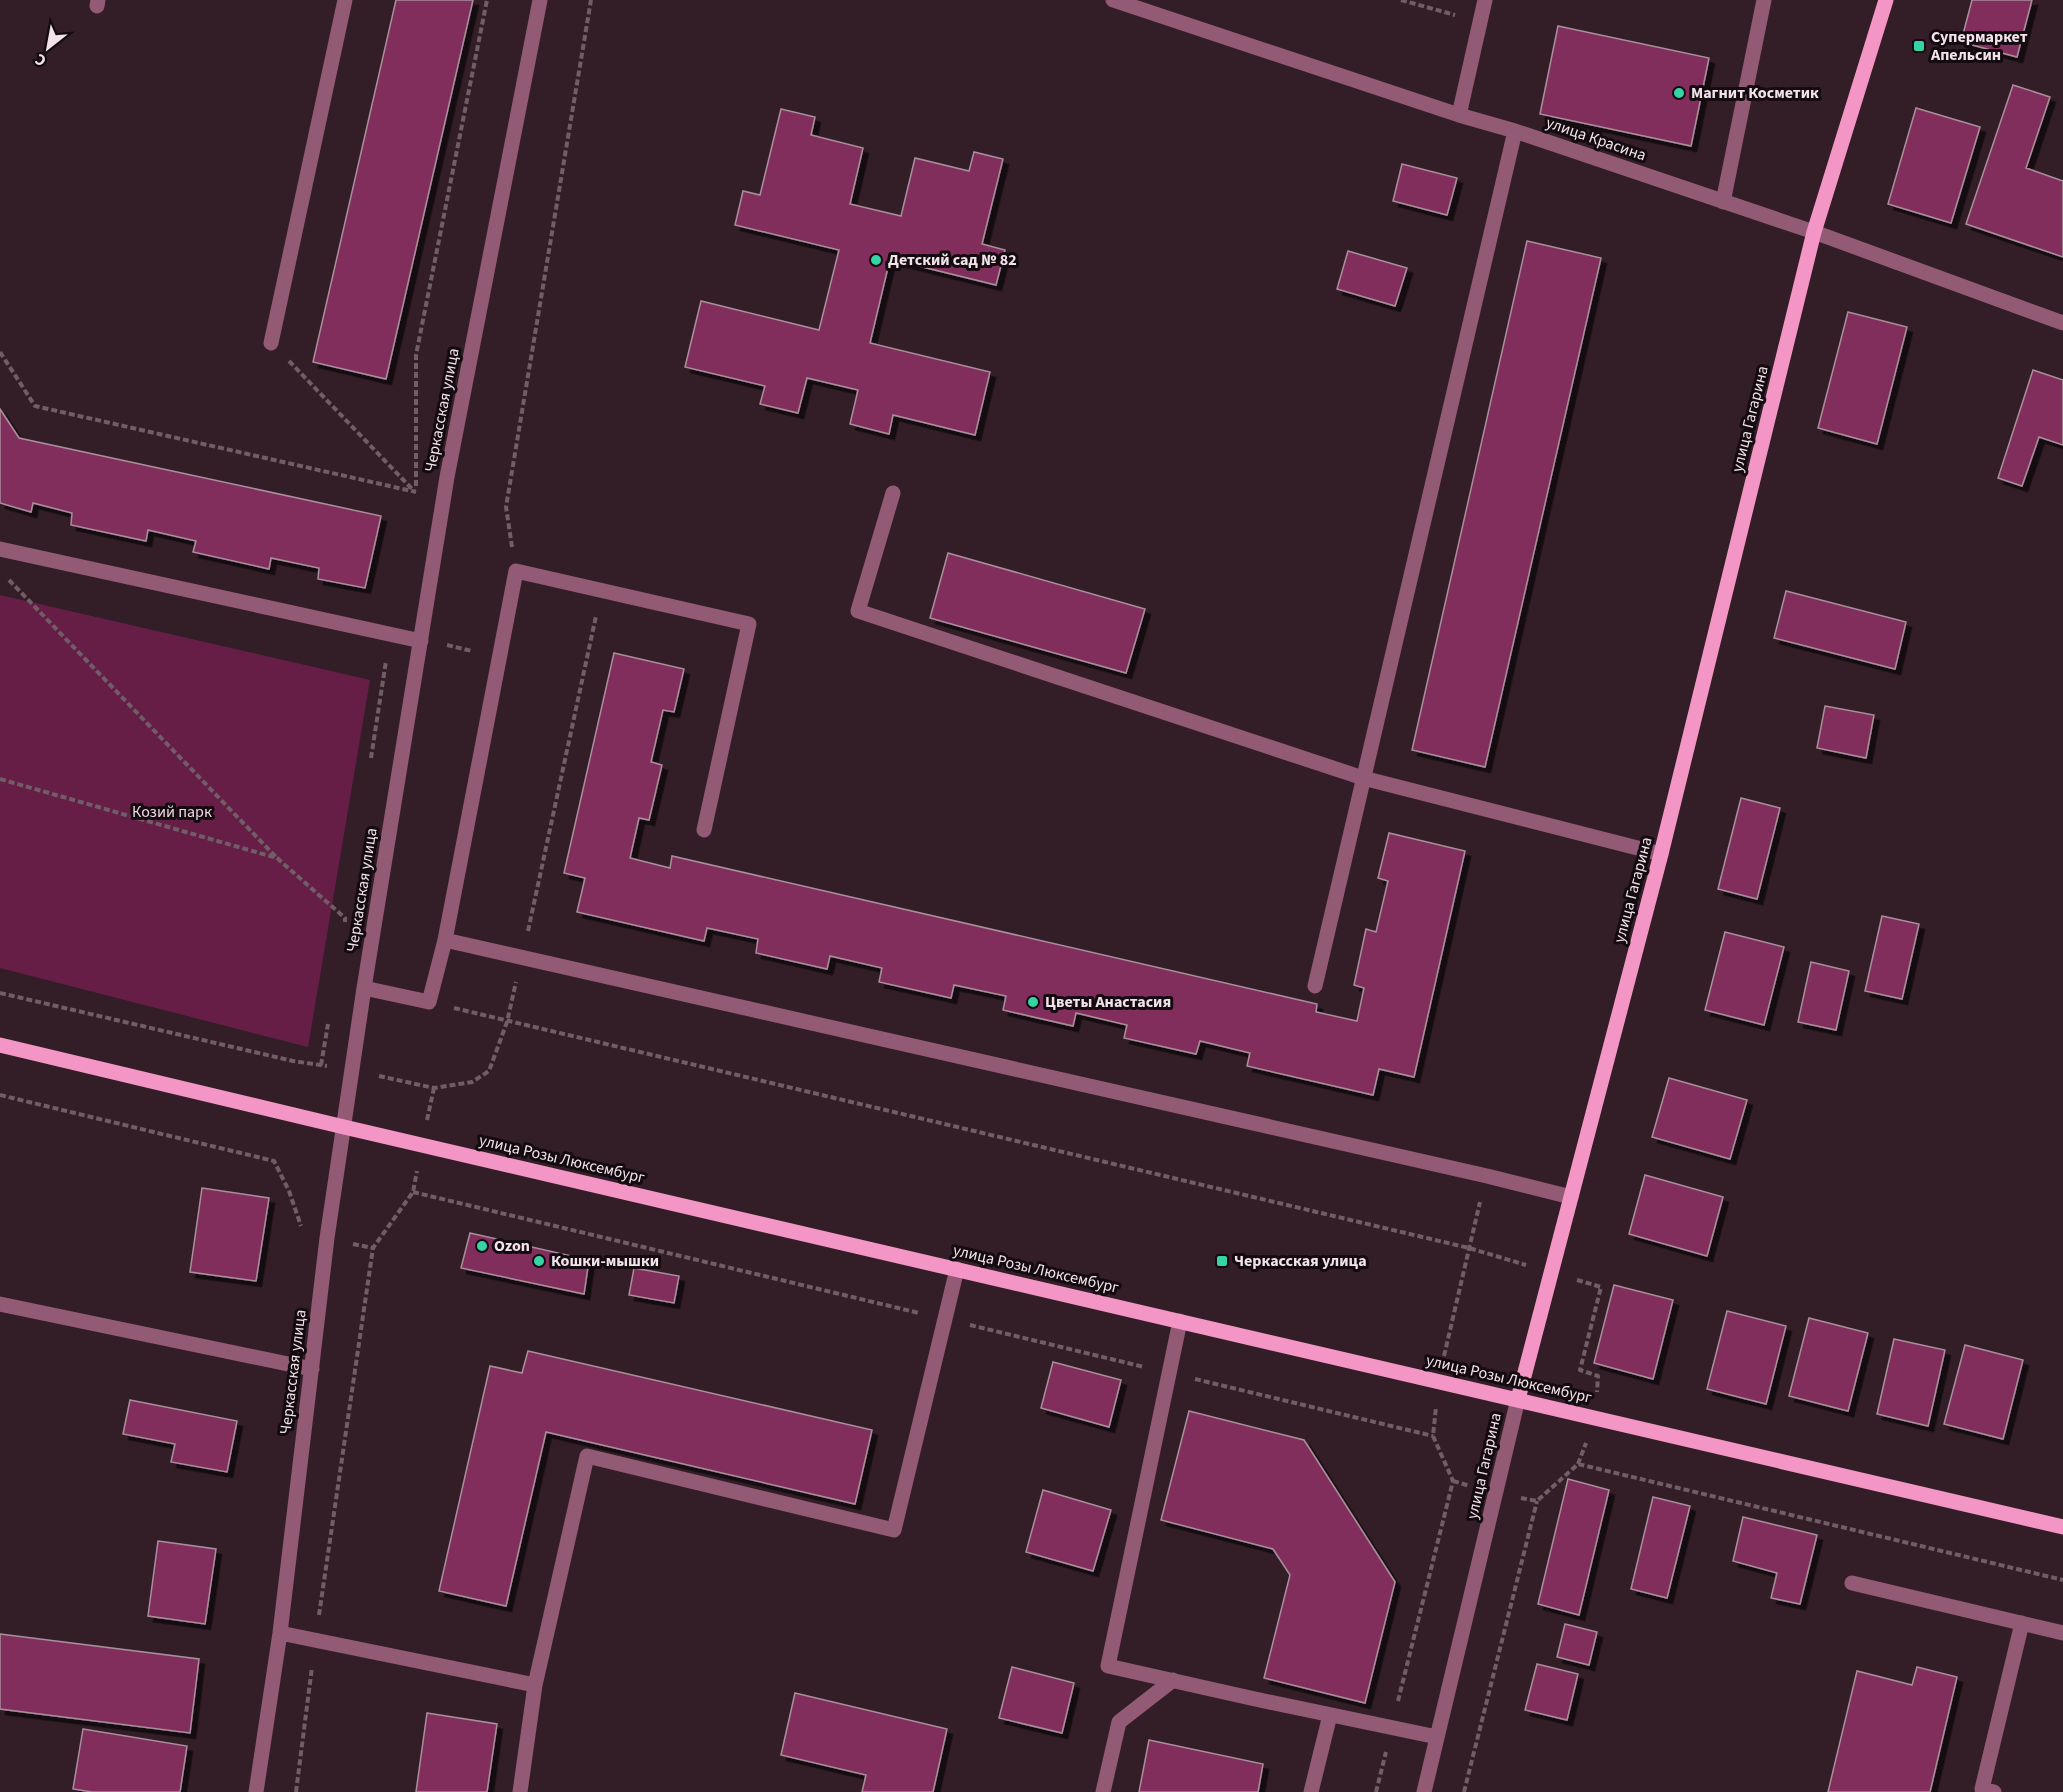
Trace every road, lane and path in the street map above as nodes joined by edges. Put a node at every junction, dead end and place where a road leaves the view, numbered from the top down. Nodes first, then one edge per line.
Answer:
1 (345, 0) edge
2 (487, 0) edge
3 (540, 0) edge
4 (591, 0) edge
5 (1113, 0) edge
6 (1401, 0) edge
7 (1485, 0) edge
8 (1764, 0) edge
9 (1886, 0) edge
10 (1480, 21) junction
11 (1460, 115) junction
12 (1515, 131) junction
13 (1723, 202) junction
14 (1814, 232) junction
15 (2063, 323) edge
16 (271, 343) joint
17 (0, 352) edge
18 (416, 492) junction
19 (893, 493) dead end
20 (414, 503) dead end
21 (0, 549) edge
22 (516, 571) junction
23 (8, 579) dead end
24 (602, 590) junction
25 (390, 635) junction
26 (421, 641) junction
27 (444, 645) dead end
28 (476, 652) dead end
29 (370, 765) dead end
30 (1363, 778) junction
31 (0, 779) edge
32 (704, 830) dead end
33 (1661, 854) junction
34 (277, 858) junction
35 (347, 907) dead end
36 (345, 918) junction
37 (344, 929) dead end
38 (446, 940) junction
39 (522, 957) junction
40 (1315, 986) dead end
41 (364, 988) junction
42 (0, 993) edge
43 (429, 1002) junction
44 (507, 1022) junction
45 (0, 1045) edge
46 (351, 1070) junction
47 (0, 1095) edge
48 (344, 1127) junction
49 (1486, 1176) junction
50 (1571, 1197) junction
51 (327, 1238) junction
52 (1469, 1248) junction
53 (957, 1269) junction
54 (1551, 1272) junction
55 (0, 1304) edge
56 (1180, 1321) junction
57 (312, 1369) junction
58 (1438, 1381) junction
59 (1518, 1399) junction
60 (1596, 1417) junction
61 (1578, 1464) junction
62 (1453, 1481) junction
63 (1496, 1493) junction
64 (1537, 1501) junction
65 (2063, 1527) edge
66 (2063, 1580) edge
67 (1852, 1582) dead end
68 (2022, 1623) junction
69 (280, 1633) junction
70 (2063, 1633) edge
71 (315, 1640) junction
72 (1173, 1680) junction
73 (535, 1685) junction
74 (1330, 1715) junction
75 (1392, 1728) junction
76 (1437, 1737) junction
77 (256, 1792) edge
78 (296, 1792) edge
79 (520, 1792) edge
80 (1103, 1792) edge
81 (1311, 1792) edge
82 (1376, 1792) edge
83 (1424, 1792) edge
84 (1464, 1792) edge
85 (1994, 1792) edge

1 - 16 street
2 - 18 path
3 - 26 street, Черкасская улица
4 - 22 path
5 - 11 street, улица Красина
6 - 10 path
7 - 10 street
8 - 13 street
9 - 14 main road, улица Гагарина
10 - 11 street
11 - 12 street, улица Красина
12 - 13 street, улица Красина
12 - 30 street
13 - 14 street, улица Красина
14 - 15 street, улица Красина
14 - 33 main road, улица Гагарина
16 - 18 path
17 - 18 path
18 - 20 path
19 - 30 street
21 - 25 street
22 - 24 street
22 - 38 street
23 - 34 path
24 - 32 street
24 - 39 path
25 - 26 street
25 - 29 path
26 - 41 street, Черкасская улица
27 - 28 path
30 - 33 street
30 - 40 street
31 - 34 path
33 - 50 main road, улица Гагарина
34 - 36 path
35 - 36 path
36 - 37 path
38 - 39 street
38 - 43 street
39 - 44 path
39 - 49 street
41 - 43 street
41 - 46 street, Черкасская улица
42 - 46 path
43 - 44 path
44 - 46 path
44 - 52 path
45 - 48 main road, улица Розы Люксембург
46 - 48 street, Черкасская улица
47 - 51 path
48 - 51 street, Черкасская улица
48 - 53 main road, улица Розы Люксембург
49 - 50 street
49 - 52 path
50 - 54 main road, улица Гагарина
51 - 57 street, Черкасская улица
51 - 71 path
52 - 54 path
52 - 58 path
53 - 56 main road, улица Розы Люксембург
53 - 73 street
54 - 59 main road, улица Гагарина
54 - 60 path
55 - 57 street
56 - 58 main road, улица Розы Люксембург
56 - 72 street
57 - 69 street, Черкасская улица
58 - 59 main road, улица Розы Люксембург
58 - 62 path
59 - 60 main road, улица Розы Люксембург
59 - 63 street, улица Гагарина
60 - 61 path
60 - 65 main road, улица Розы Люксембург
61 - 64 path
61 - 66 path
62 - 63 path
62 - 75 path
63 - 64 path
63 - 76 street, улица Гагарина
64 - 84 path
67 - 68 street
68 - 70 street
68 - 85 street
69 - 71 street
69 - 77 street, Черкасская улица
71 - 73 street
71 - 78 path
72 - 74 street
72 - 80 street
73 - 79 street
74 - 75 street
74 - 81 street
75 - 76 street
75 - 82 path
76 - 83 street, улица Гагарина

